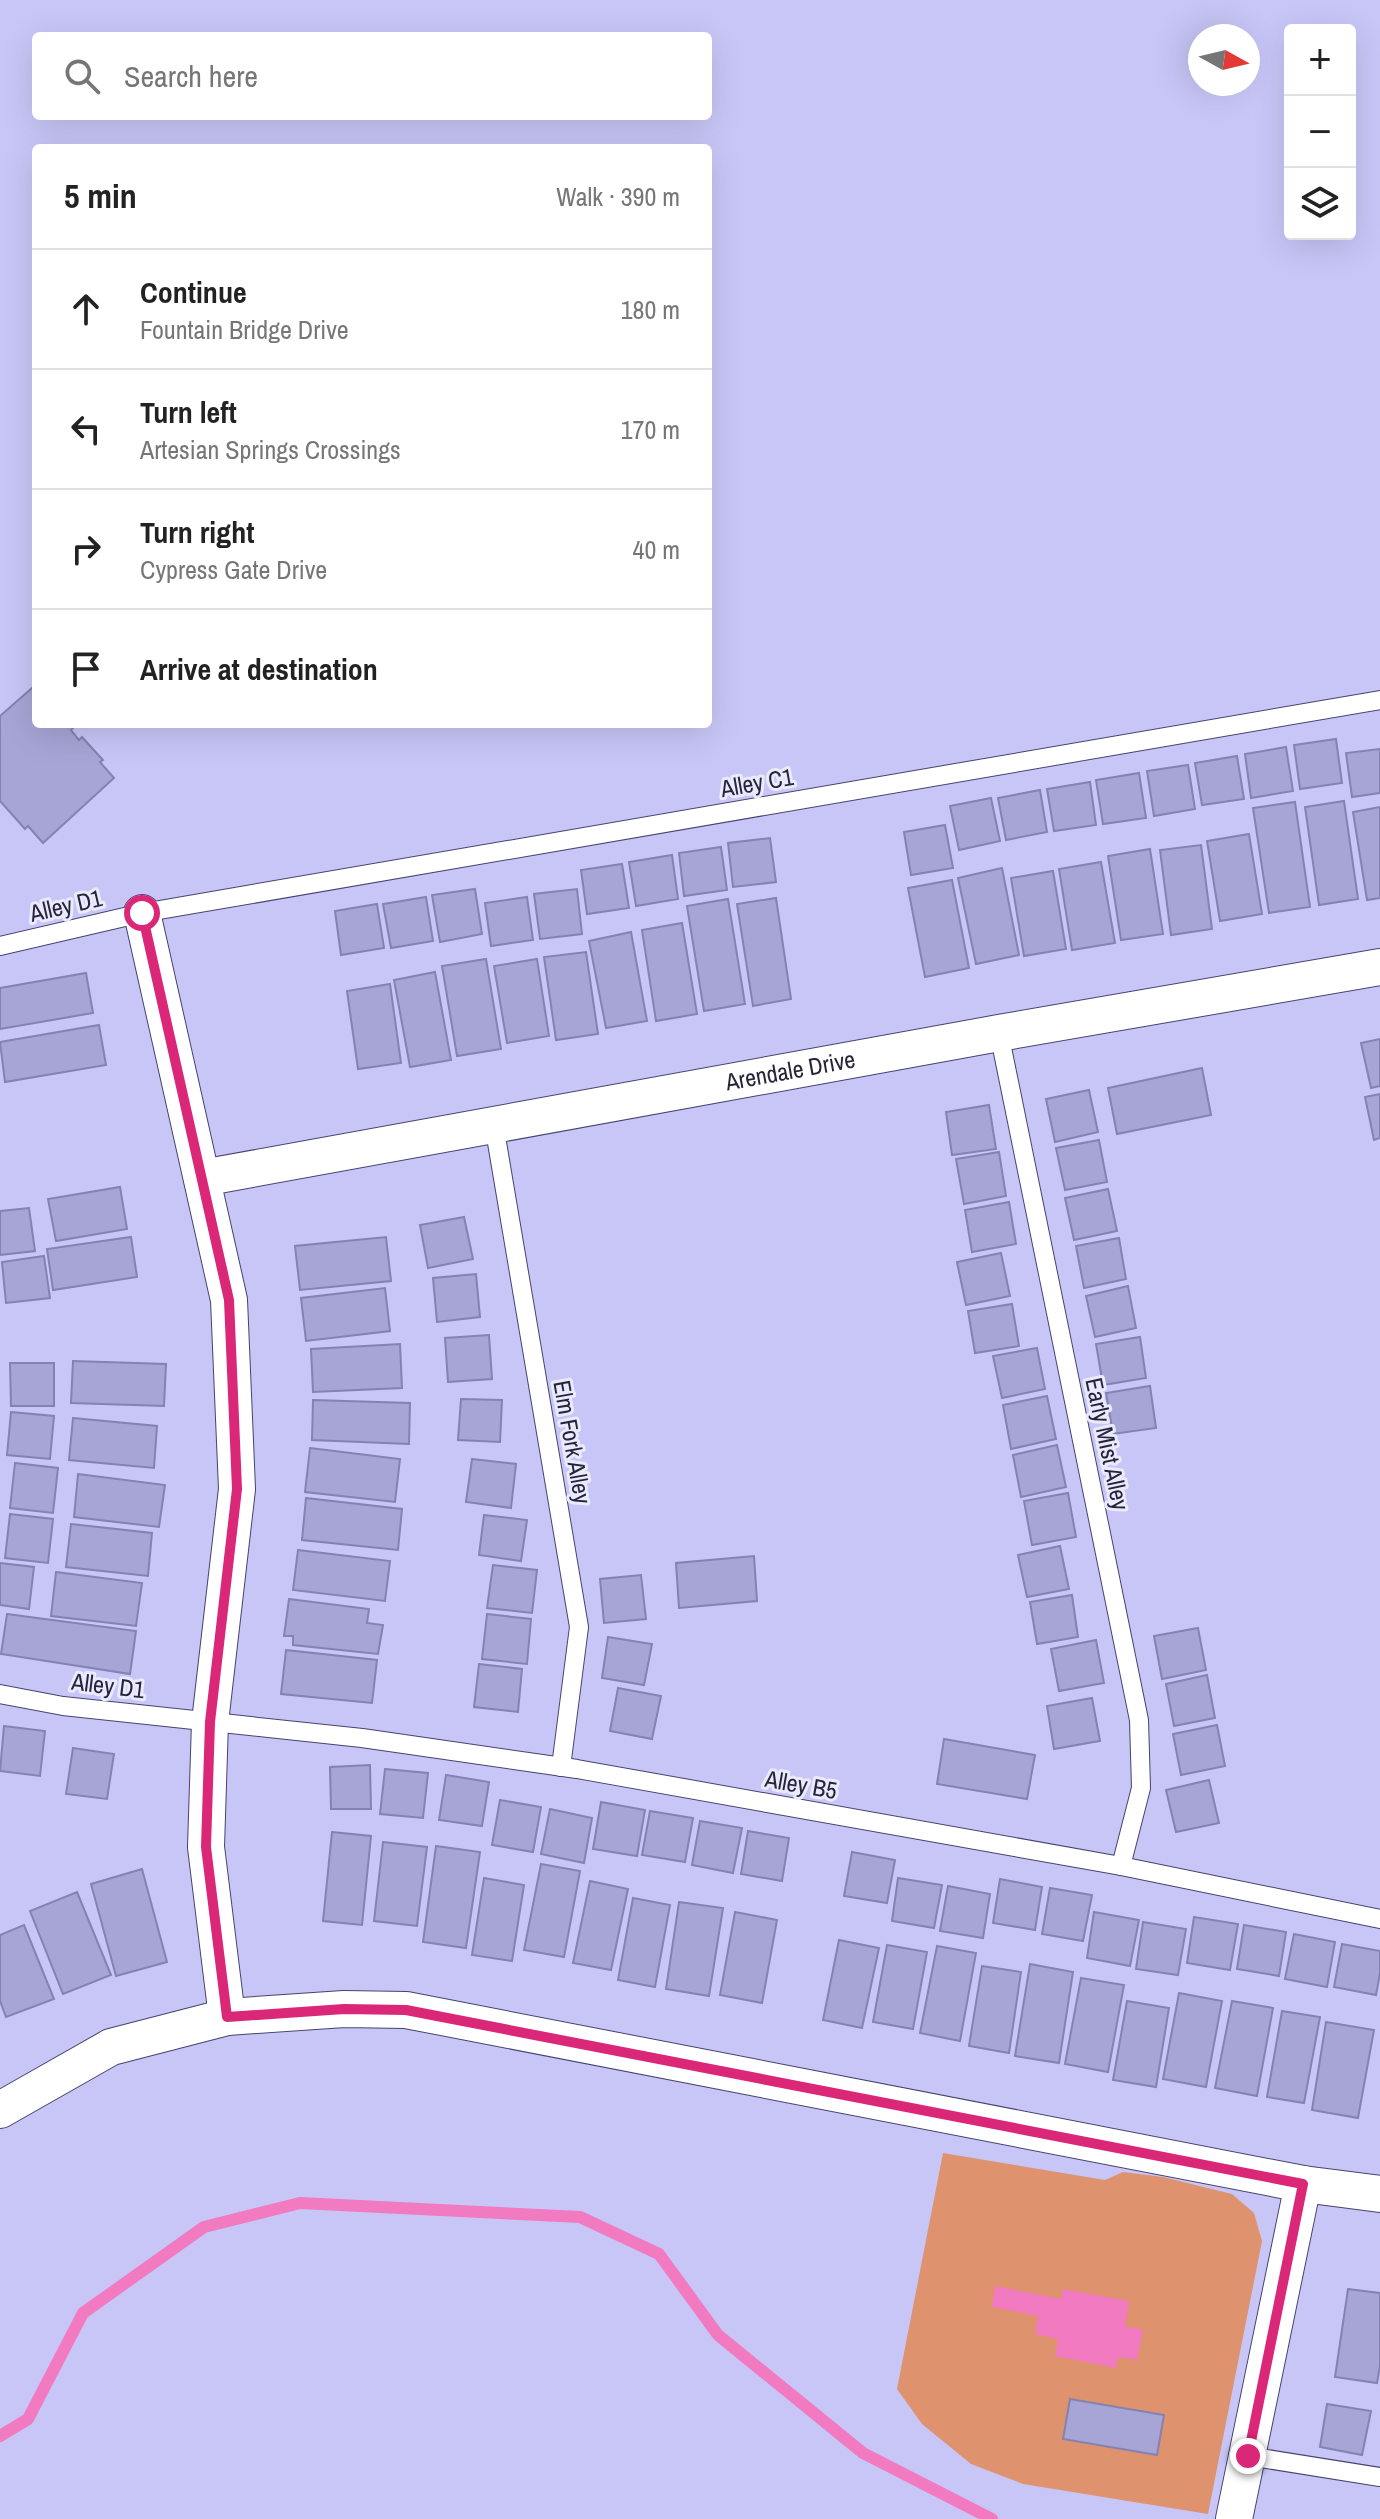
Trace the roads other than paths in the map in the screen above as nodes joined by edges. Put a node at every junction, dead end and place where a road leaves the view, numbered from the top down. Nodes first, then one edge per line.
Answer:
1 (1380, 700) edge
2 (142, 913) junction
3 (0, 946) edge
4 (1380, 967) edge
5 (999, 1033) junction
6 (494, 1125) junction
7 (202, 1178) junction
8 (0, 1694) edge
9 (210, 1722) junction
10 (561, 1767) junction
11 (1121, 1866) junction
12 (1380, 1919) edge
13 (227, 2017) junction
14 (0, 2110) edge
15 (1303, 2184) junction
16 (1380, 2194) edge
17 (1248, 2456) junction
18 (1380, 2477) edge
19 (1234, 2518) edge

1 - 2 lane, Alley C1
2 - 3 lane, Alley D1
2 - 7 street
4 - 5 street, Arendale Drive
5 - 6 street, Arendale Drive
5 - 11 lane, Early Mist Alley
6 - 7 street, Arendale Drive
6 - 10 lane, Elm Fork Alley
7 - 9 street
8 - 9 lane, Alley D1
9 - 10 lane, Alley B5
9 - 13 street
10 - 11 lane, Alley B5
11 - 12 lane, Alley B5
13 - 14 street
13 - 15 street
15 - 16 street
15 - 17 street
17 - 18 lane
17 - 19 street

